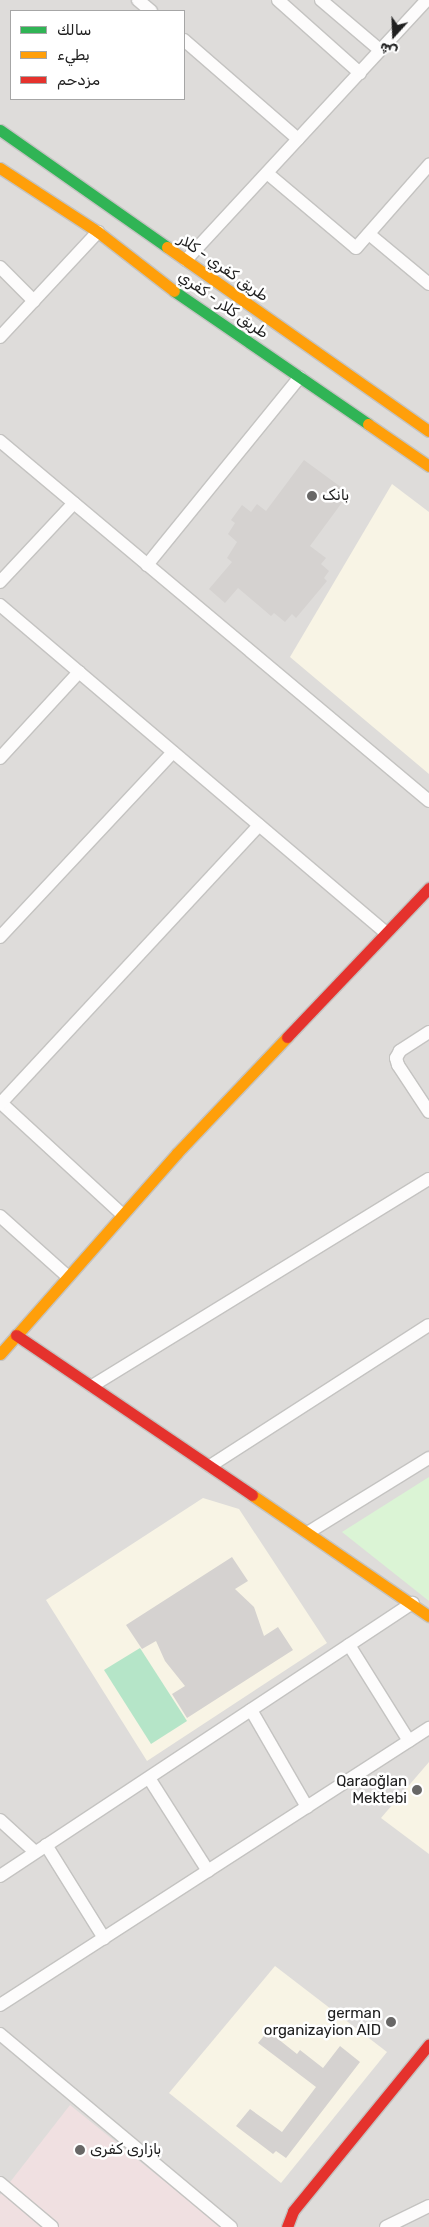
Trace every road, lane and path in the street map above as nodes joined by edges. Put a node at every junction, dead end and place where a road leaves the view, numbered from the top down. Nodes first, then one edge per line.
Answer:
1 (138, 0) edge
2 (278, 0) edge
3 (321, 0) edge
4 (427, 0) edge
5 (150, 10) edge
6 (185, 41) edge
7 (380, 50) junction
8 (360, 72) junction
9 (0, 130) edge
10 (298, 139) junction
11 (429, 165) edge
12 (0, 168) edge
13 (267, 173) junction
14 (98, 232) junction
15 (368, 234) junction
16 (186, 260) junction
17 (0, 267) edge
18 (429, 284) edge
19 (34, 301) junction
20 (0, 337) edge
21 (300, 377) junction
22 (429, 431) edge
23 (0, 441) edge
24 (429, 466) edge
25 (74, 503) junction
26 (147, 564) junction
27 (0, 582) edge
28 (0, 605) edge
29 (80, 672) junction
30 (173, 752) junction
31 (0, 758) edge
32 (429, 801) edge
33 (260, 825) junction
34 (429, 888) edge
35 (385, 932) junction
36 (0, 937) edge
37 (429, 1032) edge
38 (1, 1103) edge
39 (429, 1112) edge
40 (429, 1179) edge
41 (122, 1214) junction
42 (0, 1216) edge
43 (67, 1276) junction
44 (429, 1325) edge
45 (16, 1335) junction
46 (0, 1354) edge
47 (92, 1386) junction
48 (429, 1459) edge
49 (210, 1466) junction
50 (309, 1532) junction
51 (413, 1603) junction
52 (429, 1616) edge
53 (349, 1645) junction
54 (251, 1710) junction
55 (429, 1728) edge
56 (408, 1741) junction
57 (149, 1778) junction
58 (307, 1807) junction
59 (0, 1820) edge
60 (41, 1849) junction
61 (208, 1871) junction
62 (0, 1876) edge
63 (104, 1938) junction
64 (0, 2004) edge
65 (0, 2034) edge
66 (429, 2044) edge
67 (0, 2183) edge
68 (429, 2206) edge
69 (52, 2227) edge
70 (231, 2227) edge
71 (287, 2227) edge
72 (386, 2227) edge

1 - 5 street
2 - 8 street
3 - 7 street
4 - 7 street
6 - 10 street
7 - 8 street
8 - 10 street
9 - 16 main road, طريق كفري - كلار
10 - 13 street
11 - 15 street
12 - 14 main road, طريق كلار - كفري
13 - 15 street
13 - 16 street
14 - 19 street
14 - 21 main road, طريق كلار - كفري
15 - 18 street
16 - 22 main road, طريق كفري - كلار
17 - 19 street
19 - 20 street
21 - 24 main road, طريق كلار - كفري
21 - 26 street
23 - 25 street
25 - 26 street
25 - 27 street
26 - 32 street
28 - 29 street
29 - 30 street
29 - 31 street
30 - 33 street
30 - 36 street
33 - 35 street
33 - 38 street
34 - 35 main road
35 - 41 main road
37 - 39 street
38 - 41 street
40 - 47 street
41 - 43 main road
42 - 43 street
43 - 45 main road
44 - 49 street
45 - 46 main road
45 - 47 main road
47 - 49 main road
48 - 50 street
49 - 50 main road
50 - 51 main road
51 - 52 main road
51 - 53 street
53 - 54 street
53 - 56 street
54 - 57 street
54 - 58 street
55 - 56 street
56 - 58 street
57 - 60 street
57 - 61 street
58 - 61 street
59 - 60 street
60 - 62 street
60 - 63 street
61 - 63 street
63 - 64 street
65 - 70 street
66 - 71 main road
67 - 69 street
68 - 72 street

